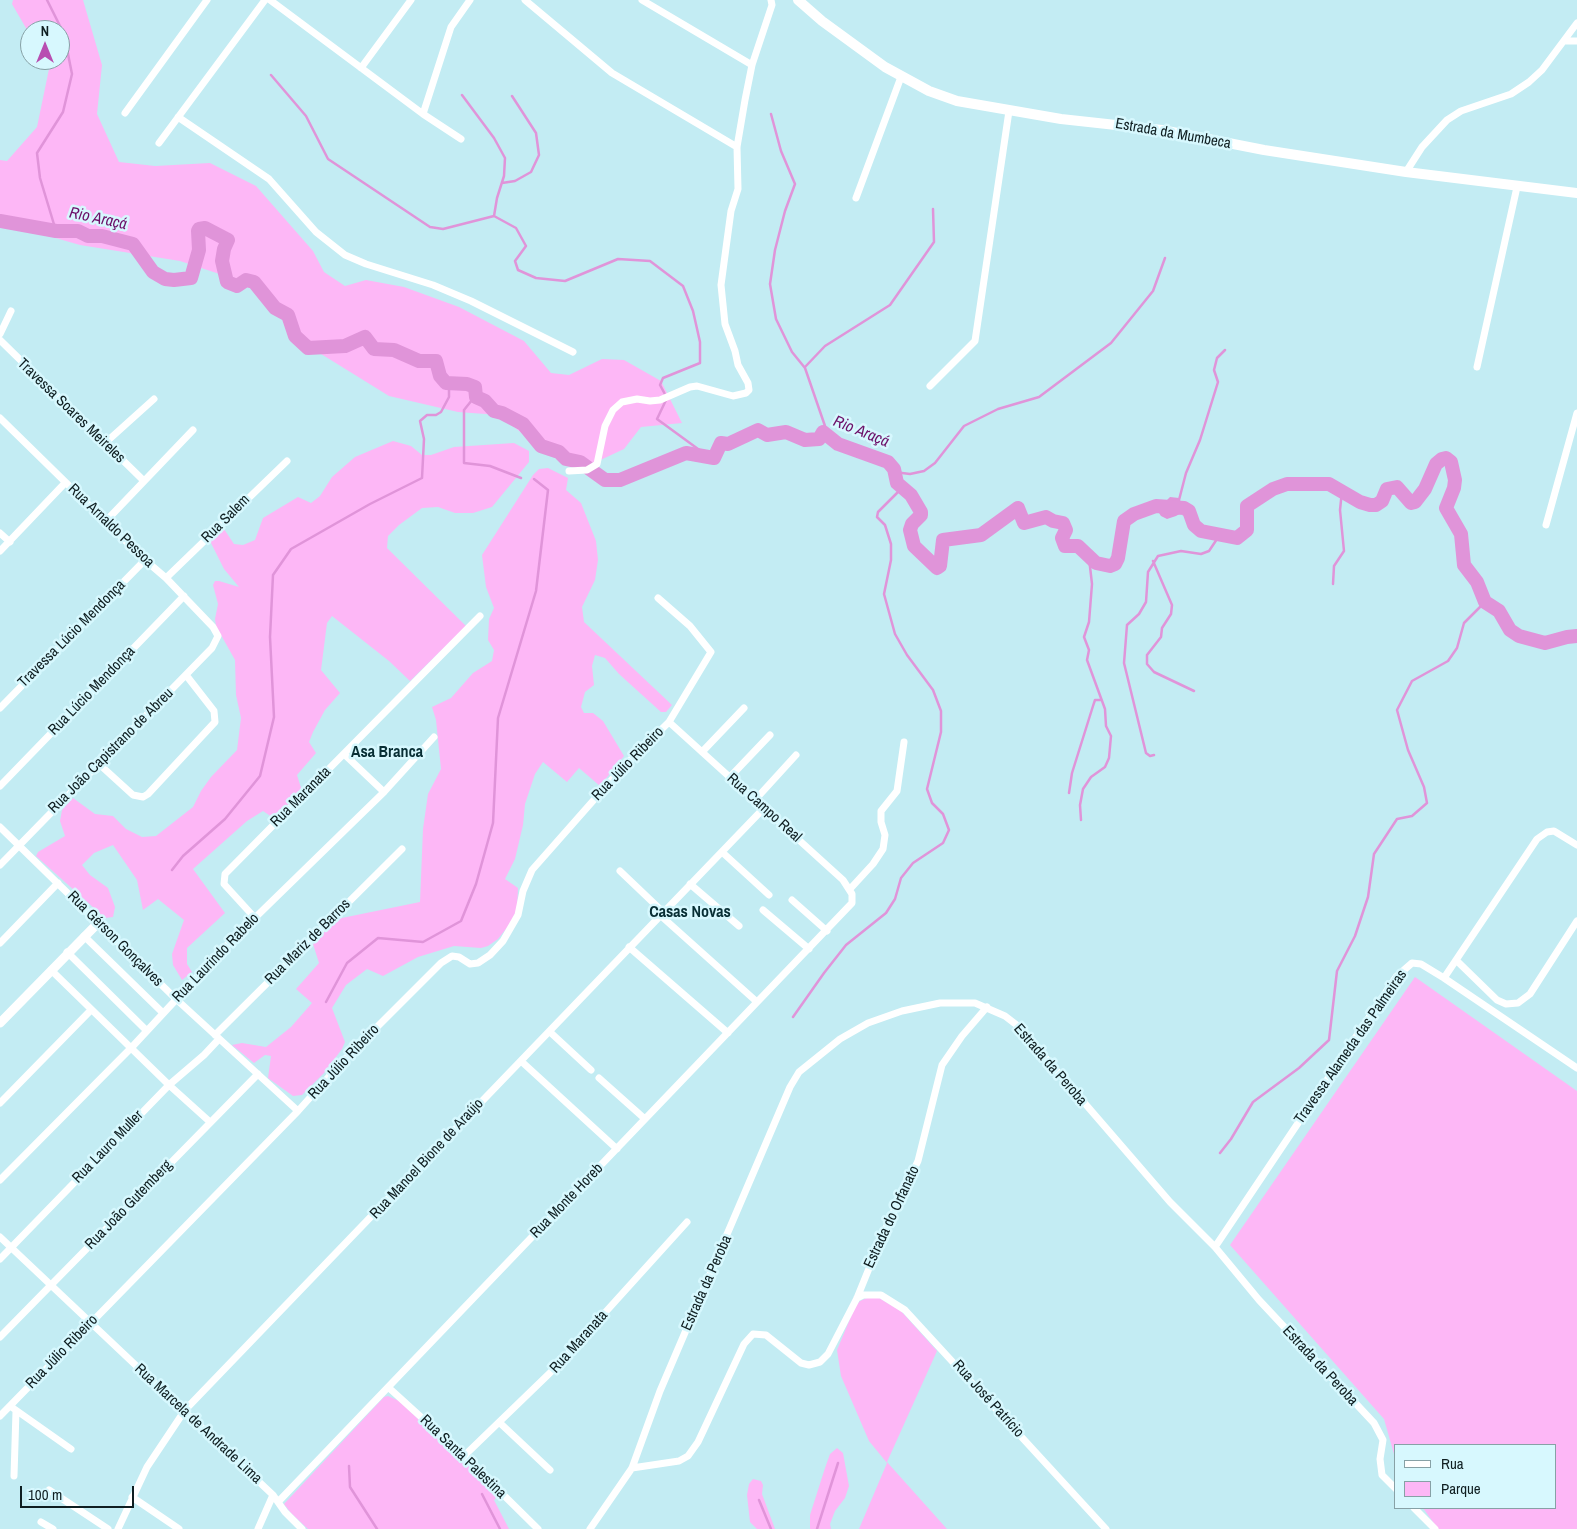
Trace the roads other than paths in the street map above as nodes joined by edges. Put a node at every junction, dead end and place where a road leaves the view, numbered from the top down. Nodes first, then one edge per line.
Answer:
1 (206, 0) edge
2 (265, 0) edge
3 (270, 0) edge
4 (410, 0) edge
5 (470, 0) edge
6 (525, 0) edge
7 (642, 0) edge
8 (771, 0) edge
9 (798, 0) edge
10 (281, 3) edge
11 (1577, 23) edge
12 (1565, 40) junction
13 (1577, 41) edge
14 (752, 65) junction
15 (361, 68) junction
16 (901, 77) junction
17 (1009, 111) junction
18 (125, 114) dead end
19 (423, 114) junction
20 (178, 117) junction
21 (461, 139) dead end
22 (158, 143) dead end
23 (737, 147) junction
24 (1406, 172) junction
25 (1518, 187) junction
26 (1577, 193) edge
27 (856, 198) dead end
28 (11, 311) dead end
29 (0, 334) edge
30 (0, 340) edge
31 (573, 352) dead end
32 (1477, 368) dead end
33 (930, 386) dead end
34 (154, 399) dead end
35 (1577, 413) edge
36 (0, 418) edge
37 (193, 430) dead end
38 (104, 444) junction
39 (287, 461) dead end
40 (569, 471) dead end
41 (143, 480) junction
42 (65, 483) junction
43 (105, 522) junction
44 (1546, 525) dead end
45 (0, 533) edge
46 (10, 542) junction
47 (0, 552) edge
48 (145, 560) junction
49 (166, 578) junction
50 (184, 596) junction
51 (658, 598) dead end
52 (480, 616) dead end
53 (218, 636) joint
54 (186, 675) junction
55 (0, 708) edge
56 (744, 708) dead end
57 (669, 722) junction
58 (770, 734) dead end
59 (434, 737) dead end
60 (904, 742) dead end
61 (702, 752) junction
62 (344, 754) junction
63 (796, 754) dead end
64 (99, 764) junction
65 (730, 777) junction
66 (0, 786) edge
67 (384, 792) junction
68 (755, 800) junction
69 (764, 808) junction
70 (0, 827) edge
71 (1577, 844) edge
72 (19, 846) junction
73 (402, 849) dead end
74 (722, 852) junction
75 (0, 865) edge
76 (620, 871) dead end
77 (58, 883) junction
78 (690, 884) junction
79 (850, 889) junction
80 (768, 895) dead end
81 (853, 898) joint
82 (792, 900) dead end
83 (763, 910) dead end
84 (662, 913) junction
85 (256, 918) junction
86 (1577, 921) edge
87 (99, 922) junction
88 (739, 926) dead end
89 (827, 930) junction
90 (84, 936) junction
91 (0, 943) edge
92 (629, 947) junction
93 (809, 949) junction
94 (68, 952) junction
95 (1456, 960) junction
96 (50, 970) junction
97 (1444, 978) junction
98 (176, 999) junction
99 (757, 1002) junction
100 (987, 1007) junction
101 (91, 1010) junction
102 (163, 1013) junction
103 (0, 1023) edge
104 (146, 1030) junction
105 (550, 1032) junction
106 (728, 1033) junction
107 (217, 1037) junction
108 (132, 1047) junction
109 (521, 1061) junction
110 (1577, 1068) edge
111 (591, 1070) dead end
112 (258, 1074) junction
113 (600, 1078) dead end
114 (169, 1085) junction
115 (0, 1103) edge
116 (298, 1111) junction
117 (645, 1119) junction
118 (210, 1122) junction
119 (617, 1149) junction
120 (0, 1180) edge
121 (687, 1222) dead end
122 (0, 1237) edge
123 (1215, 1247) junction
124 (11, 1248) junction
125 (0, 1259) edge
126 (50, 1286) junction
127 (857, 1298) junction
128 (89, 1323) junction
129 (0, 1337) edge
130 (388, 1387) junction
131 (10, 1406) junction
132 (185, 1410) junction
133 (16, 1411) junction
134 (0, 1416) edge
135 (500, 1423) junction
136 (71, 1449) dead end
137 (464, 1456) junction
138 (632, 1468) junction
139 (550, 1470) dead end
140 (14, 1476) dead end
141 (1394, 1487) edge
142 (49, 1490) dead end
143 (272, 1495) junction
144 (132, 1498) junction
145 (278, 1502) junction
146 (1415, 1509) edge
147 (41, 1522) dead end
148 (52, 1529) edge
149 (108, 1529) edge
150 (118, 1529) edge
151 (179, 1529) edge
152 (258, 1529) edge
153 (302, 1529) edge
154 (538, 1529) edge
155 (590, 1529) edge
156 (1106, 1529) edge
157 (1435, 1529) edge

1 - 18 street
2 - 20 street
3 - 10 street
4 - 15 street
5 - 19 street
6 - 23 street
7 - 14 street
8 - 14 street
9 - 16 main road, Estrada da Mumbeca
10 - 15 street
11 - 12 street
12 - 13 street
12 - 24 street
14 - 23 street
15 - 19 street
16 - 17 main road, Estrada da Mumbeca
16 - 27 street
17 - 24 main road, Estrada da Mumbeca
17 - 33 street
19 - 21 street
20 - 22 street
20 - 31 street
23 - 40 street
24 - 25 main road, Estrada da Mumbeca
25 - 26 main road, Estrada da Mumbeca
25 - 32 street
28 - 29 street
30 - 38 street, Travessa Soares Meireles
34 - 38 street
35 - 44 street
36 - 42 street, Rua Arnaldo Pessoa
37 - 41 street
38 - 41 street, Travessa Soares Meireles
39 - 49 street, Rua Salem
41 - 43 street
42 - 43 street, Rua Arnaldo Pessoa
42 - 46 street
43 - 48 street, Rua Arnaldo Pessoa
45 - 46 street
46 - 47 street
48 - 49 street, Rua Arnaldo Pessoa
48 - 55 street, Travessa Lúcio Mendonça
49 - 50 street, Rua Arnaldo Pessoa
50 - 53 street, Rua Arnaldo Pessoa
50 - 66 street, Rua Lúcio Mendonça
51 - 57 street
52 - 62 street, Rua Maranata
53 - 54 street, Rua João Capistrano de Abreu
54 - 64 street, Rua João Capistrano de Abreu
54 - 64 street
56 - 61 street
57 - 61 street, Rua Campo Real
57 - 116 street, Rua Júlio Ribeiro
58 - 65 street
59 - 67 street, Rua Laurindo Rabelo
60 - 79 street
61 - 65 street, Rua Campo Real
62 - 67 street
62 - 85 street, Rua Maranata
63 - 68 street
64 - 72 street, Rua João Capistrano de Abreu
65 - 68 street, Rua Campo Real
67 - 85 street, Rua Laurindo Rabelo
68 - 69 street, Rua Campo Real
69 - 74 street, Rua Manoel Bione de Araújo
69 - 79 street, Rua Campo Real
70 - 72 street, Rua Gérson Gonçalves
71 - 95 street
72 - 75 street, Rua João Capistrano de Abreu
72 - 77 street, Rua Gérson Gonçalves
73 - 107 street, Rua Mariz de Barros
74 - 78 street, Rua Manoel Bione de Araújo
74 - 80 street
76 - 84 street
77 - 87 street, Rua Gérson Gonçalves
77 - 91 street
78 - 84 street, Rua Manoel Bione de Araújo
78 - 88 street
79 - 81 street, Rua Campo Real
81 - 89 street, Rua Monte Horeb
82 - 89 street
83 - 93 street
84 - 92 street, Rua Manoel Bione de Araújo
84 - 99 street
85 - 98 street, Rua Laurindo Rabelo
86 - 95 street
87 - 90 street
87 - 98 street, Rua Gérson Gonçalves
89 - 93 street, Rua Monte Horeb
90 - 94 street
90 - 102 street
92 - 105 street, Rua Manoel Bione de Araújo
92 - 106 street
93 - 99 street, Rua Monte Horeb
94 - 96 street
94 - 104 street
95 - 97 street
96 - 101 street
96 - 103 street
97 - 110 street, Travessa Alameda das Palmeiras
97 - 123 street, Travessa Alameda das Palmeiras
98 - 102 street, Rua Laurindo Rabelo
98 - 107 street, Rua Gérson Gonçalves
99 - 106 street, Rua Monte Horeb
100 - 123 street, Estrada da Peroba
100 - 127 street, Estrada do Orfanato
100 - 138 street, Estrada da Peroba
101 - 108 street
101 - 115 street
102 - 104 street, Rua Laurindo Rabelo
104 - 108 street, Rua Laurindo Rabelo
105 - 109 street, Rua Manoel Bione de Araújo
105 - 111 street
106 - 117 street, Rua Monte Horeb
107 - 112 street, Rua Gérson Gonçalves
107 - 114 street, Rua Lauro Muller
108 - 114 street
108 - 120 street, Rua Laurindo Rabelo
109 - 119 street
109 - 132 street, Rua Manoel Bione de Araújo
112 - 116 street, Rua Gérson Gonçalves
112 - 118 street, Rua João Gutemberg
113 - 117 street
114 - 118 street
114 - 124 street, Rua Lauro Muller
116 - 128 street, Rua Júlio Ribeiro
117 - 119 street, Rua Monte Horeb
118 - 126 street, Rua João Gutemberg
119 - 130 street, Rua Monte Horeb
121 - 135 street, Rua Maranata
122 - 124 street, Rua Marcela de Andrade Lima
123 - 141 street, Estrada da Peroba
124 - 125 street, Rua Lauro Muller
124 - 126 street, Rua Marcela de Andrade Lima
126 - 128 street, Rua Marcela de Andrade Lima
126 - 129 street, Rua João Gutemberg
127 - 138 street, Estrada do Orfanato
127 - 156 street, Rua José Patrício
128 - 131 street, Rua Júlio Ribeiro
128 - 132 street, Rua Marcela de Andrade Lima
130 - 137 street, Rua Santa Palestina
130 - 145 street, Rua Monte Horeb
131 - 133 street
131 - 134 street, Rua Júlio Ribeiro
132 - 143 street, Rua Marcela de Andrade Lima
132 - 144 street, Rua Manoel Bione de Araújo
133 - 136 street
133 - 140 street
135 - 137 street, Rua Maranata
135 - 139 street
137 - 154 street, Rua Santa Palestina
138 - 155 street, Estrada da Peroba
142 - 149 street
143 - 145 street, Rua Marcela de Andrade Lima
143 - 152 street
144 - 150 street, Rua Manoel Bione de Araújo
144 - 151 street
145 - 153 street, Rua Marcela de Andrade Lima
146 - 157 street
147 - 148 street

